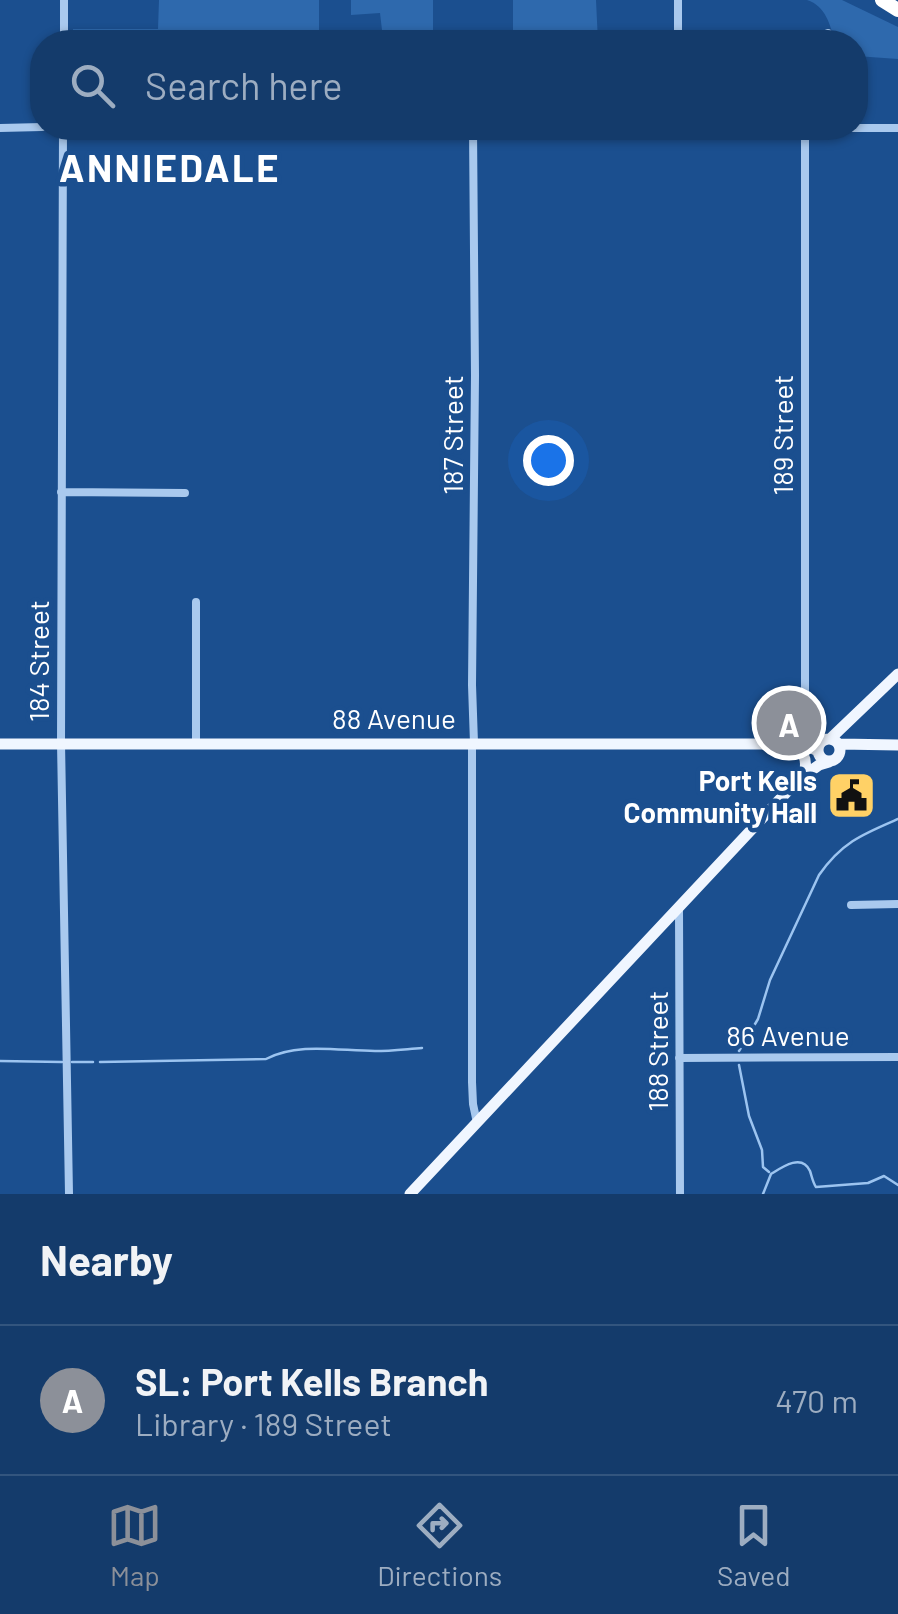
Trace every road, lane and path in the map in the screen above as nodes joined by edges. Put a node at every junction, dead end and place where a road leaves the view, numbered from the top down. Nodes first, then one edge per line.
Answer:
1 (64, 0) edge
2 (678, 0) edge
3 (884, 0) edge
4 (898, 8) edge
5 (64, 30) edge
6 (678, 30) edge
7 (30, 127) edge
8 (0, 128) edge
9 (868, 128) edge
10 (898, 128) edge
11 (62, 140) edge
12 (473, 140) edge
13 (804, 140) edge
14 (61, 492) junction
15 (185, 494) dead end
16 (196, 602) dead end
17 (898, 674) edge
18 (859, 712) junction
19 (848, 727) junction
20 (805, 741) junction
21 (61, 743) junction
22 (196, 743) junction
23 (473, 743) junction
24 (0, 744) edge
25 (864, 744) junction
26 (790, 745) junction
27 (898, 745) edge
28 (829, 749) junction
29 (801, 775) junction
30 (898, 904) edge
31 (851, 905) dead end
32 (679, 907) junction
33 (898, 1057) edge
34 (679, 1058) junction
35 (476, 1123) junction
36 (69, 1194) edge
37 (410, 1194) edge
38 (680, 1194) edge

1 - 5 street
2 - 6 street
3 - 4 highway
7 - 8 street
9 - 10 street
11 - 14 street, 184 Street
12 - 23 street, 187 Street
13 - 20 street, 189 Street
14 - 15 street
14 - 21 street, 184 Street
16 - 22 street
17 - 18 main road
18 - 19 main road
18 - 28 main road
19 - 25 main road
19 - 28 main road
20 - 26 main road, 88 Avenue
20 - 28 main road, 88 Avenue
21 - 22 main road, 88 Avenue
21 - 24 main road, 88 Avenue
21 - 36 street, 184 Street
22 - 23 main road, 88 Avenue
23 - 26 main road, 88 Avenue
23 - 35 street, 187 Street
25 - 27 main road, 88 Avenue
25 - 28 main road, 88 Avenue
26 - 28 main road, 88 Avenue
26 - 29 main road
28 - 29 main road
29 - 32 main road
30 - 31 street
32 - 34 street, 188 Street
32 - 35 main road
33 - 34 street, 86 Avenue
34 - 38 street, 188 Street
35 - 37 main road

